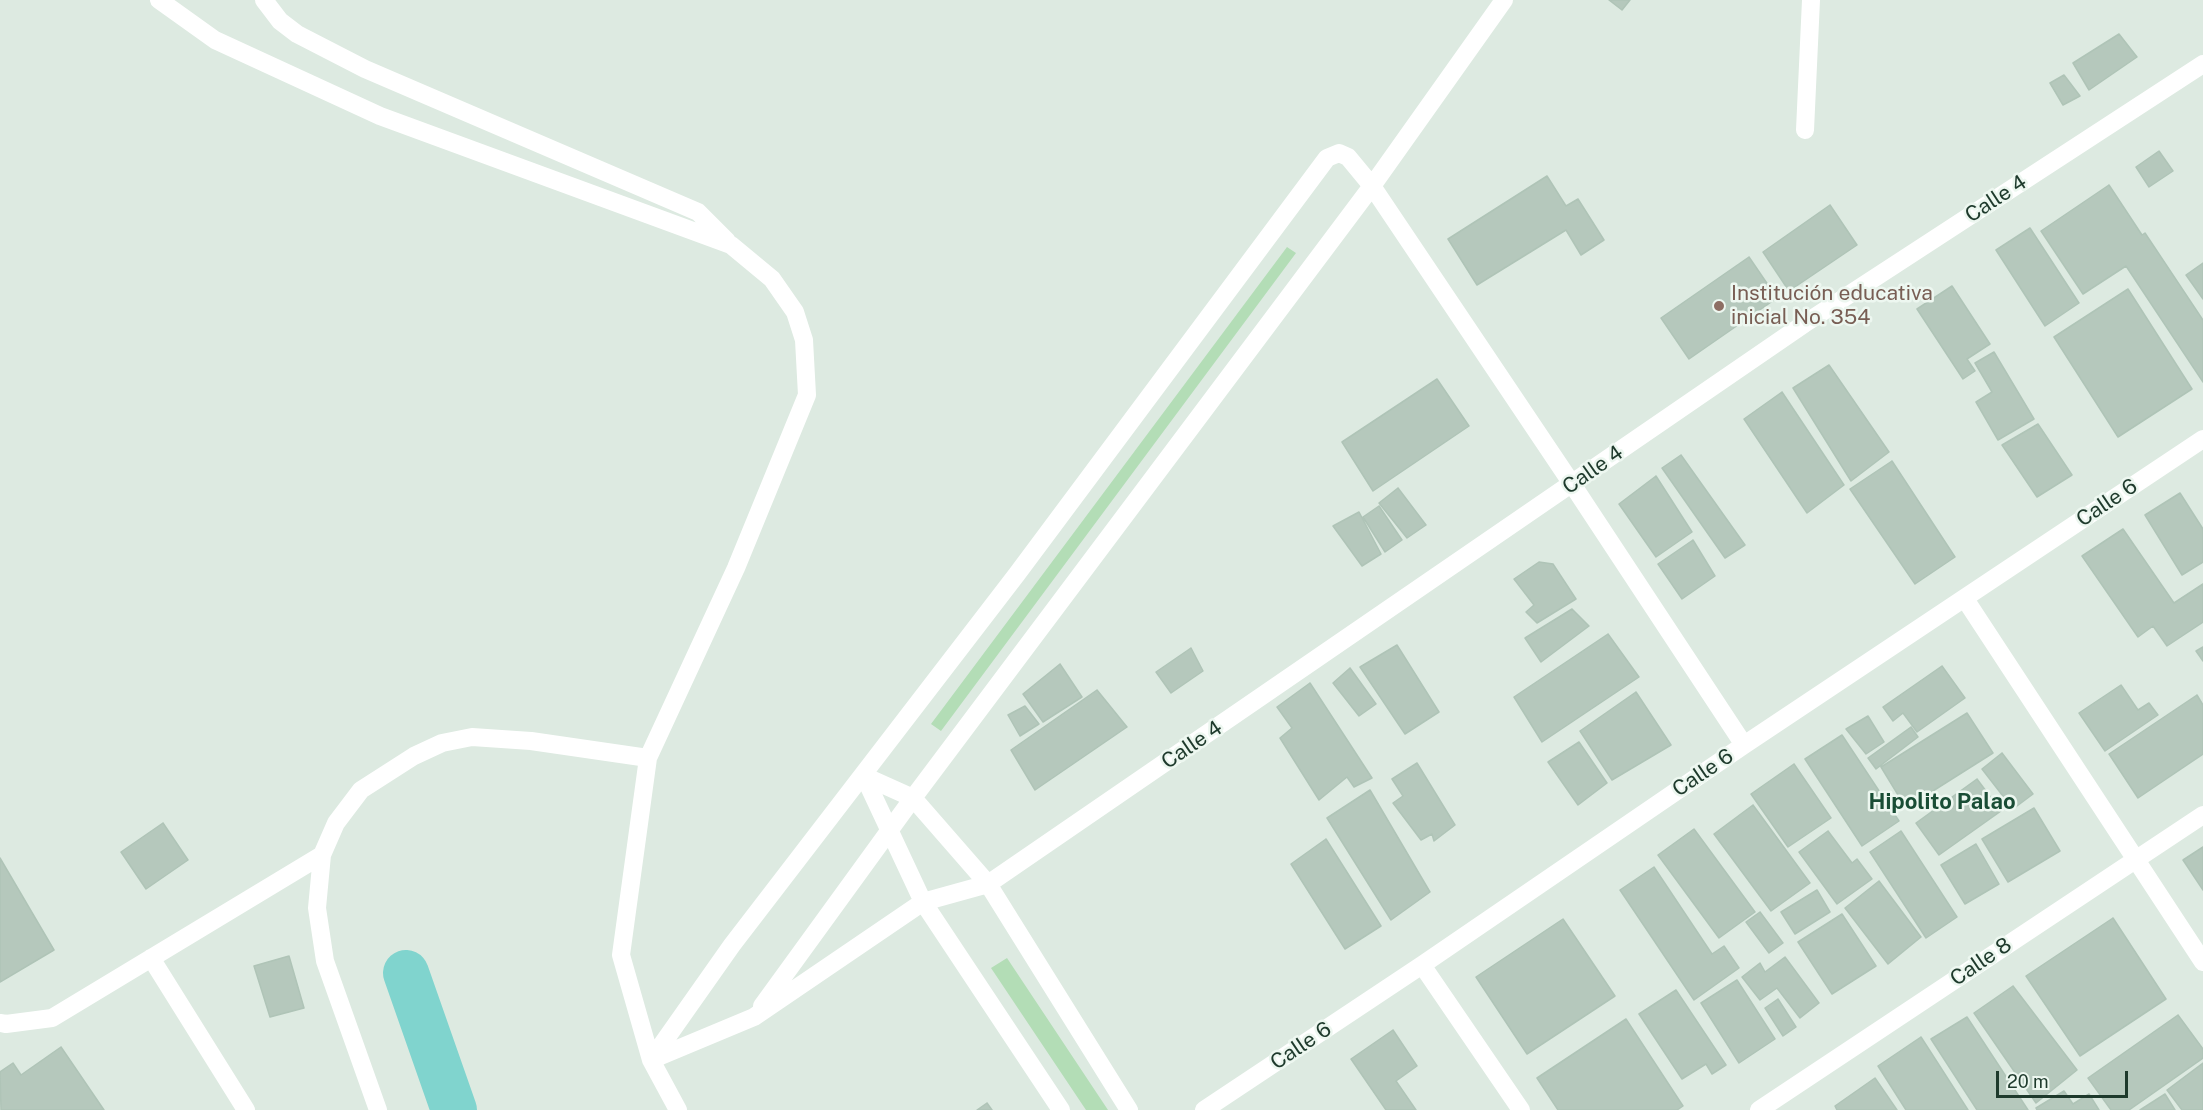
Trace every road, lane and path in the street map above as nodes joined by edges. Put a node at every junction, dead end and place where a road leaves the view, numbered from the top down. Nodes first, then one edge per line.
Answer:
1 (159, 0) edge
2 (264, 0) edge
3 (1504, 0) edge
4 (1811, 0) edge
5 (2203, 64) edge
6 (1805, 130) dead end
7 (1372, 186) junction
8 (731, 245) junction
9 (2203, 439) edge
10 (1572, 484) junction
11 (1965, 599) junction
12 (1744, 745) junction
13 (648, 758) junction
14 (864, 776) junction
15 (913, 798) junction
16 (2203, 815) edge
17 (890, 830) junction
18 (322, 855) junction
19 (2136, 860) junction
20 (988, 884) junction
21 (923, 902) junction
22 (151, 958) junction
23 (2203, 962) edge
24 (1422, 965) junction
25 (754, 1017) junction
26 (0, 1023) edge
27 (651, 1060) junction
28 (246, 1110) edge
29 (378, 1110) edge
30 (678, 1110) edge
31 (1061, 1110) edge
32 (1129, 1110) edge
33 (1204, 1110) edge
34 (1521, 1110) edge
35 (1759, 1110) edge

1 - 8 street
2 - 8 street
3 - 7 street
4 - 6 street
5 - 10 street, Calle 4
7 - 10 street
7 - 14 street
7 - 15 street
8 - 13 street
9 - 11 street, Calle 6
10 - 12 street
10 - 20 street, Calle 4
11 - 12 street, Calle 6
11 - 19 street
12 - 24 street, Calle 6
13 - 18 street
13 - 27 street
14 - 15 street
14 - 17 street
14 - 27 street
15 - 17 street
15 - 20 street
16 - 19 street, Calle 8
17 - 21 street
17 - 25 street
18 - 22 street
18 - 29 street
19 - 23 street
19 - 35 street, Calle 8
20 - 21 street, Calle 4
20 - 32 street
21 - 25 street, Calle 4
21 - 31 street
22 - 26 street
22 - 28 street
24 - 33 street, Calle 6
24 - 34 street
25 - 27 street, Calle 4
27 - 30 street

